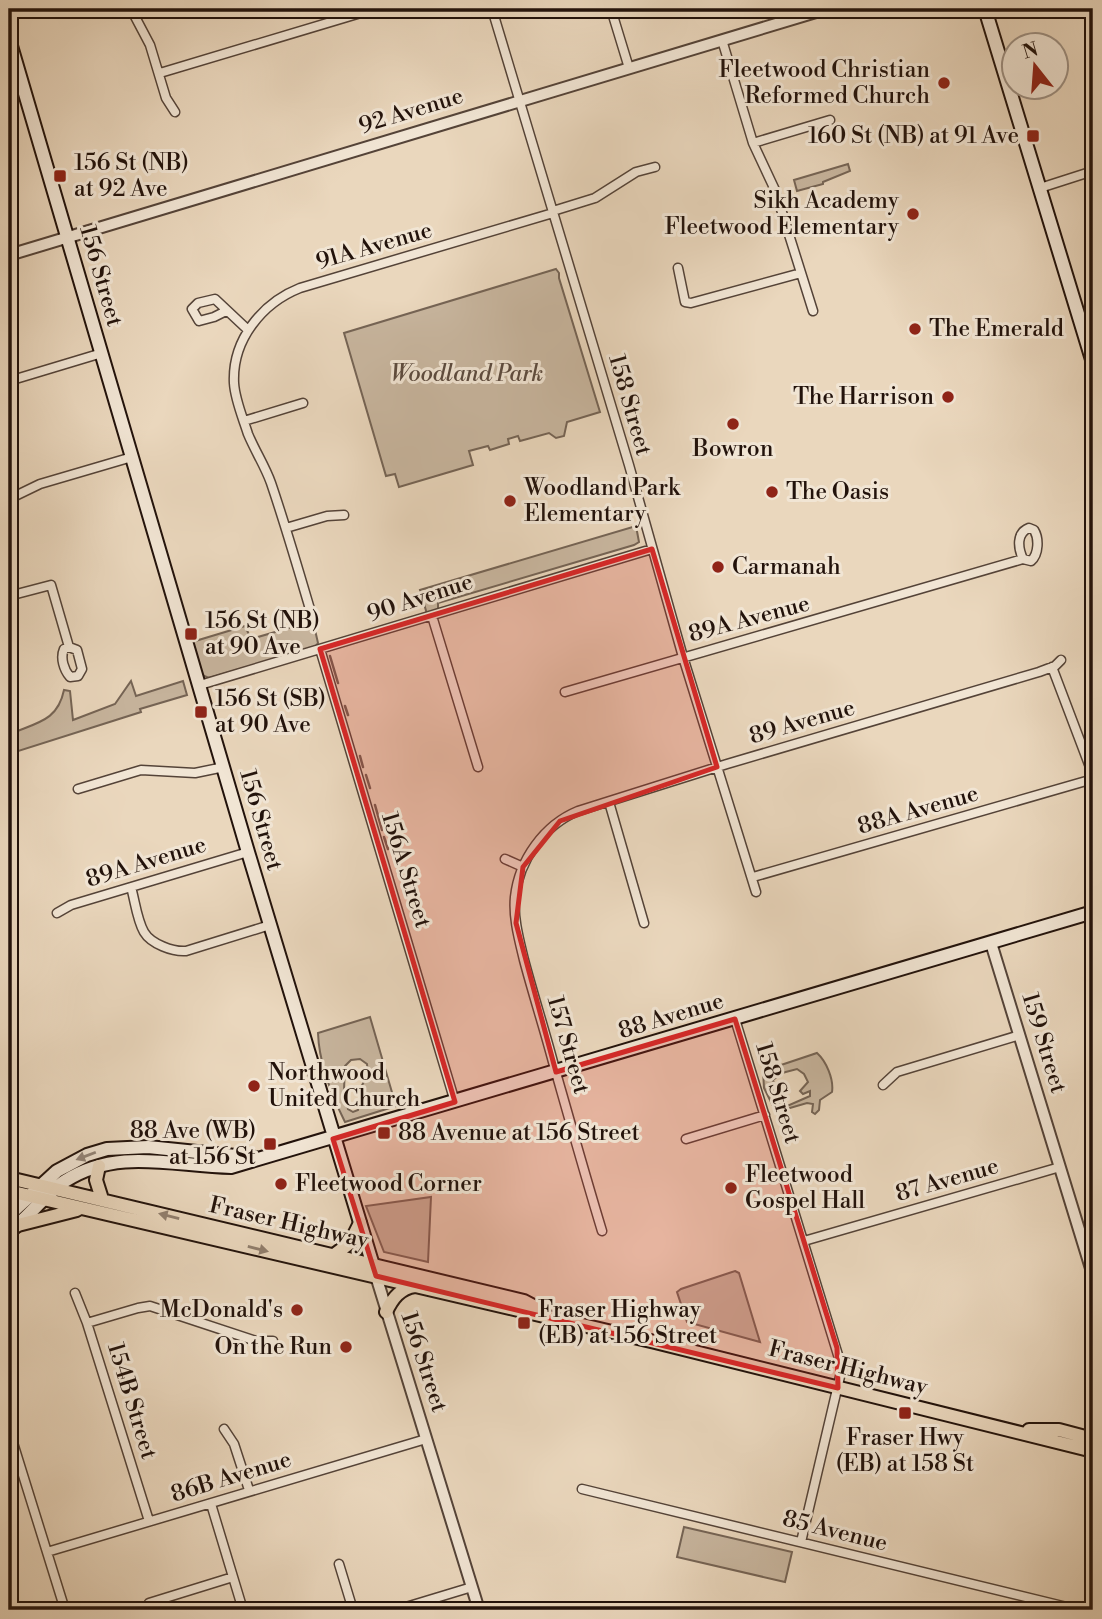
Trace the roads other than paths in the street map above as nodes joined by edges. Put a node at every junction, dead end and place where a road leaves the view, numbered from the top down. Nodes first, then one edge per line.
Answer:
1 (131, 9) edge
2 (374, 9) edge
3 (492, 9) edge
4 (611, 9) edge
5 (826, 9) edge
6 (985, 9) edge
7 (9, 39) edge
8 (722, 40) junction
9 (629, 68) junction
10 (160, 74) junction
11 (519, 101) junction
12 (175, 112) dead end
13 (830, 120) dead end
14 (753, 143) junction
15 (655, 167) dead end
16 (1093, 171) edge
17 (1040, 188) junction
18 (553, 212) junction
19 (67, 237) junction
20 (9, 255) edge
21 (678, 268) dead end
22 (801, 273) junction
23 (226, 311) dead end
24 (813, 311) dead end
25 (248, 330) junction
26 (102, 353) junction
27 (1093, 363) edge
28 (9, 381) edge
29 (303, 403) dead end
30 (244, 421) junction
31 (132, 457) junction
32 (9, 499) edge
33 (344, 515) dead end
34 (285, 528) junction
35 (652, 549) junction
36 (1023, 559) dead end
37 (9, 596) edge
38 (312, 616) dead end
39 (432, 616) junction
40 (69, 647) dead end
41 (320, 649) junction
42 (682, 657) junction
43 (1061, 660) dead end
44 (1052, 667) junction
45 (200, 685) junction
46 (565, 692) dead end
47 (223, 766) junction
48 (478, 767) dead end
49 (717, 767) junction
50 (1093, 777) edge
51 (78, 789) dead end
52 (609, 802) junction
53 (555, 825) joint
54 (248, 852) junction
55 (505, 859) dead end
56 (523, 867) junction
57 (752, 877) junction
58 (131, 887) junction
59 (756, 892) dead end
60 (57, 912) dead end
61 (1093, 912) edge
62 (644, 923) dead end
63 (270, 925) junction
64 (990, 943) junction
65 (735, 1019) junction
66 (1020, 1035) junction
67 (555, 1072) junction
68 (883, 1085) dead end
69 (455, 1102) junction
70 (765, 1115) junction
71 (333, 1139) junction
72 (686, 1139) dead end
73 (260, 1159) junction
74 (99, 1166) junction
75 (1060, 1167) junction
76 (9, 1178) edge
77 (40, 1185) junction
78 (55, 1189) junction
79 (9, 1191) edge
80 (29, 1196) junction
81 (44, 1199) junction
82 (102, 1199) junction
83 (84, 1209) junction
84 (9, 1215) edge
85 (360, 1223) junction
86 (14, 1229) edge
87 (602, 1231) dead end
88 (804, 1241) junction
89 (1090, 1251) edge
90 (334, 1255) junction
91 (374, 1270) junction
92 (1093, 1275) edge
93 (419, 1287) junction
94 (75, 1293) dead end
95 (386, 1312) junction
96 (556, 1319) junction
97 (87, 1323) junction
98 (273, 1341) dead end
99 (838, 1388) junction
100 (224, 1429) dead end
101 (1008, 1429) junction
102 (9, 1430) edge
103 (426, 1439) junction
104 (1093, 1439) edge
105 (1093, 1451) edge
106 (582, 1489) dead end
107 (249, 1490) junction
108 (211, 1504) junction
109 (149, 1521) junction
110 (801, 1542) junction
111 (47, 1552) junction
112 (339, 1564) dead end
113 (233, 1577) junction
114 (472, 1587) junction
115 (149, 1603) dead end
116 (65, 1610) edge
117 (243, 1610) edge
118 (353, 1610) edge
119 (396, 1610) edge
120 (479, 1610) edge
121 (1079, 1610) edge

1 - 10 street
2 - 10 street
3 - 11 street, 158 Street
4 - 9 street
5 - 8 street, 92 Avenue
6 - 17 main road
7 - 19 main road, 156 Street
8 - 9 street, 92 Avenue
8 - 14 street
9 - 11 street, 92 Avenue
10 - 12 street
11 - 18 street, 158 Street
11 - 19 street, 92 Avenue
13 - 14 street
14 - 22 street
15 - 18 street, 91A Avenue
16 - 17 street
17 - 27 main road
18 - 25 street, 91A Avenue
18 - 35 street, 158 Street
19 - 20 street, 92 Avenue
19 - 26 main road, 156 Street
21 - 22 street
22 - 24 street
23 - 25 street
25 - 30 street
26 - 28 street
26 - 31 main road, 156 Street
29 - 30 street
30 - 34 street
31 - 32 street
31 - 45 main road, 156 Street
33 - 34 street
34 - 38 street
35 - 39 street, 90 Avenue
35 - 42 street, 158 Street
36 - 42 street, 89A Avenue
37 - 40 street
39 - 41 street, 90 Avenue
39 - 48 street
41 - 45 street, 90 Avenue
41 - 69 street, 156A Street
42 - 46 street, 89A Avenue
42 - 49 street, 158 Street
43 - 44 street, 89 Avenue
44 - 49 street, 89 Avenue
44 - 50 street
45 - 47 main road, 156 Street
47 - 51 street
47 - 54 main road, 156 Street
49 - 52 street, 89 Avenue
49 - 57 street, 158 Street
50 - 57 street, 88A Avenue
52 - 53 street, 89 Avenue
52 - 62 street
53 - 56 street, 157 Street
54 - 58 street, 89A Avenue
54 - 63 main road, 156 Street
55 - 56 street
56 - 67 street, 157 Street
57 - 59 street, 158 Street
58 - 60 street, 89A Avenue
58 - 63 street
61 - 64 main road, 88 Avenue
63 - 71 main road, 156 Street
64 - 65 main road, 88 Avenue
64 - 66 street, 159 Street
65 - 67 main road, 88 Avenue
65 - 70 street, 158 Street
66 - 68 street
66 - 75 street, 159 Street
67 - 69 main road, 88 Avenue
67 - 87 street, 157 Street
69 - 71 main road, 88 Avenue
70 - 72 street
70 - 88 street, 158 Street
71 - 73 main road, 88 Avenue
71 - 85 main road, 156 Street
73 - 74 main road, 88 Avenue
73 -> 77 main road, 88 Avenue
74 - 78 main road, 88 Avenue
74 - 82 main road
75 - 88 street, 87 Avenue
75 - 89 street, 159 Street
76 - 77 main road, Fraser Highway
77 - 78 main road, Fraser Highway
77 - 80 main road, 88 Avenue
78 - 81 main road, 88 Avenue
78 - 82 main road, Fraser Highway
79 - 80 main road, Fraser Highway
80 - 81 main road, Fraser Highway
80 - 84 main road, 88 Avenue
81 - 83 main road, Fraser Highway
81 - 86 main road, 88 Avenue
90 -> 82 main road, Fraser Highway
83 - 86 main road
83 -> 91 main road, Fraser Highway
85 - 90 main road
85 - 91 main road, 156 Street
88 - 99 street, 158 Street
89 - 92 street, 159 Street
90 - 91 main road, Fraser Highway
91 - 93 main road, Fraser Highway
91 - 95 street, 156 Street
91 - 96 main road, Fraser Highway
93 - 95 main road
93 - 96 main road, Fraser Highway
94 - 97 street, 154B Street
95 - 103 street, 156 Street
96 - 99 main road, Fraser Highway
97 - 98 street
97 - 109 street, 154B Street
99 - 101 main road, Fraser Highway
99 - 110 street, 158 Street
100 - 107 street
101 - 104 main road, Fraser Highway
101 - 105 main road, Fraser Highway
102 - 111 street
103 - 107 street, 86B Avenue
103 - 114 street, 156 Street
106 - 110 street, 85 Avenue
107 - 108 street, 86B Avenue
108 - 109 street, 86B Avenue
108 - 113 street
109 - 111 street, 86B Avenue
110 - 121 street, 85 Avenue
111 - 116 street
112 - 118 street
113 - 115 street
113 - 117 street
114 - 119 street
114 - 120 street, 156 Street

